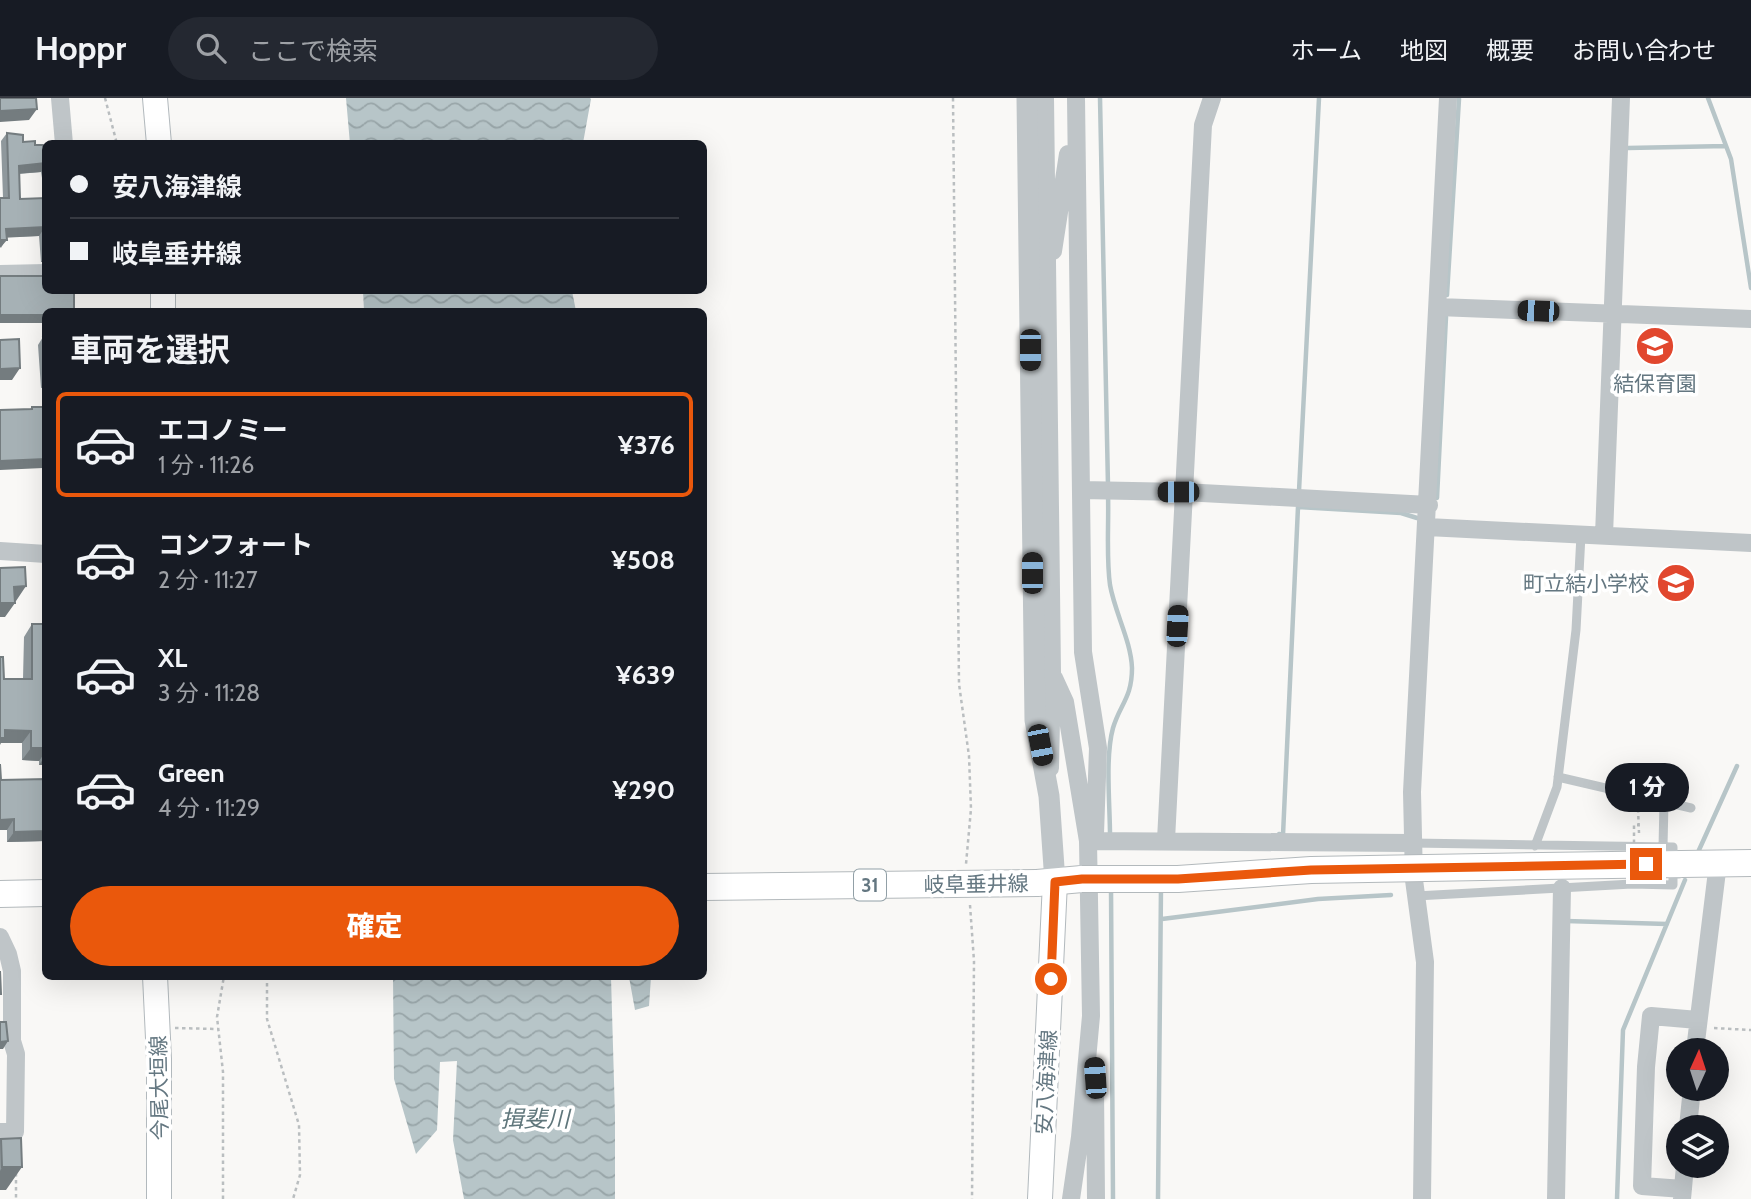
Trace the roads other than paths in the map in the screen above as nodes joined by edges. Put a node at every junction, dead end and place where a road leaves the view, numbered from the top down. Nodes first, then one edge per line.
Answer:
1 (60, 98) edge
2 (155, 98) edge
3 (1027, 98) edge
4 (1045, 98) edge
5 (1076, 98) edge
6 (1212, 98) edge
7 (1448, 98) edge
8 (1621, 98) edge
9 (64, 140) edge
10 (159, 140) edge
11 (42, 273) edge
12 (0, 274) edge
13 (1046, 278) junction
14 (1438, 307) junction
15 (1613, 314) junction
16 (1751, 318) edge
17 (1082, 490) junction
18 (1183, 492) junction
19 (1429, 505) junction
20 (1427, 527) junction
21 (1605, 535) junction
22 (1581, 536) junction
23 (1751, 542) edge
24 (0, 551) edge
25 (42, 554) edge
26 (1052, 672) junction
27 (1558, 778) junction
28 (1049, 796) junction
29 (1664, 802) junction
30 (1691, 808) dead end
31 (1166, 840) junction
32 (1088, 841) junction
33 (1412, 843) junction
34 (1668, 855) junction
35 (1539, 856) junction
36 (1751, 863) edge
37 (1718, 869) junction
38 (1046, 883) junction
39 (707, 887) edge
40 (1562, 888) junction
41 (42, 893) edge
42 (0, 894) edge
43 (1416, 896) junction
44 (0, 937) edge
45 (6, 971) edge
46 (155, 980) edge
47 (6, 1014) edge
48 (1091, 1016) junction
49 (1698, 1023) junction
50 (1696, 1038) edge
51 (0, 1132) edge
52 (1683, 1194) edge
53 (159, 1199) edge
54 (1040, 1199) edge
55 (1070, 1199) edge
56 (1096, 1199) edge
57 (1422, 1199) edge
58 (1556, 1199) edge

1 - 9 street
2 - 10 main road
3 - 28 street
4 - 13 street
5 - 13 street
5 - 17 street
6 - 18 street
7 - 14 street
8 - 15 street
11 - 12 street
13 - 26 street
14 - 15 street
14 - 19 street
15 - 16 street
15 - 21 street
17 - 18 street
17 - 32 street
18 - 19 street
18 - 31 street
19 - 20 street
20 - 22 street
20 - 33 street
21 - 22 street
21 - 23 street
22 - 27 lane
24 - 25 street
26 - 28 street
26 - 32 street
27 - 29 lane
27 - 35 lane
28 - 38 street
29 - 30 lane
29 - 34 lane
31 - 32 street
31 - 33 street
32 - 48 street
33 - 35 lane
33 - 43 street
34 - 35 main road, 岐阜垂井線 / 31
34 - 37 main road, 岐阜垂井線 / 31
35 - 38 main road, 岐阜垂井線 / 31, bridge
36 - 37 main road, 岐阜垂井線 / 31
37 - 40 lane
37 - 49 street
38 - 39 main road, 岐阜垂井線 / 31, bridge
38 - 54 main road, 安八海津線
40 - 43 lane
40 - 58 street
41 - 42 main road
43 - 57 street
44 - 45 street
45 - 47 street
46 - 53 main road, 今尾大垣線
47 - 51 street
48 - 55 street
48 - 56 street
49 - 50 street
49 - 52 street

